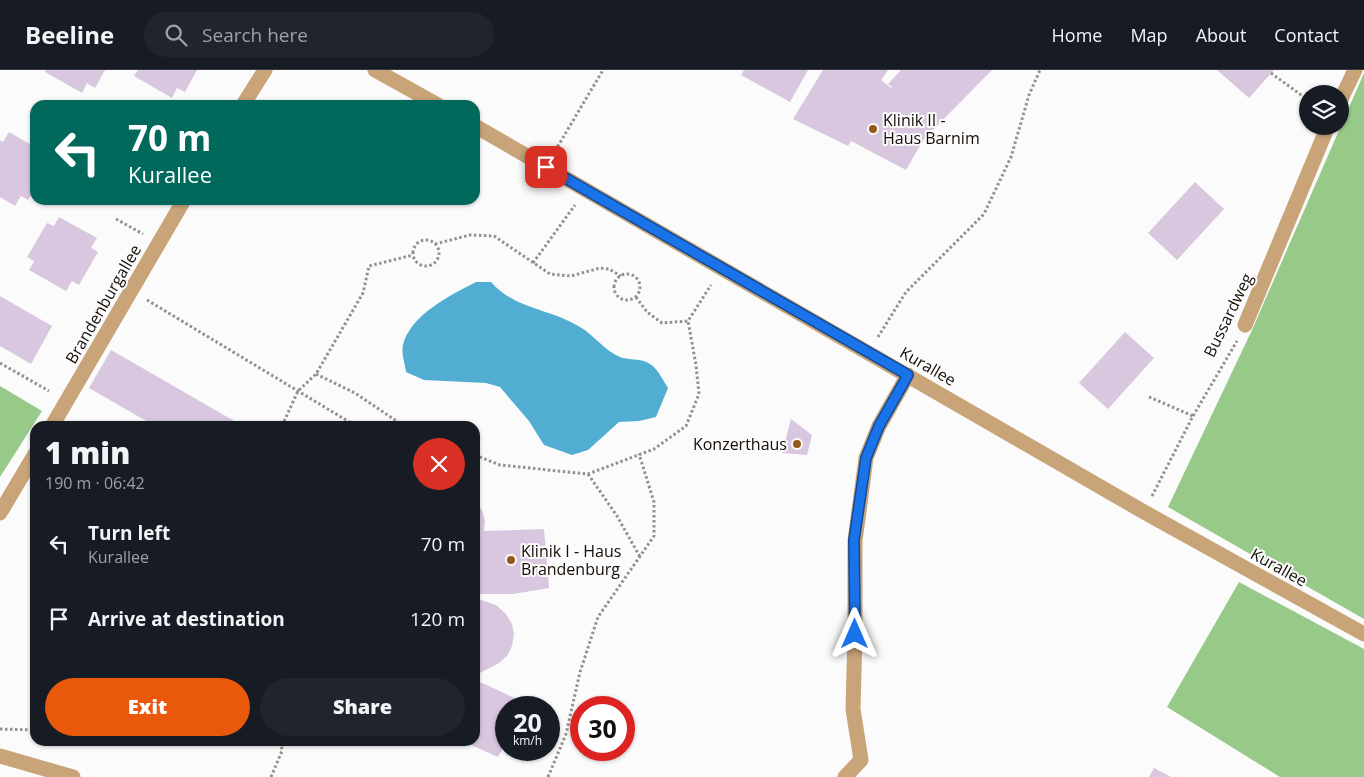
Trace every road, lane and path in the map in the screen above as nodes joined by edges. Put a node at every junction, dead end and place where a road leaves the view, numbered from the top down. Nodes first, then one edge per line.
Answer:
1 (266, 70) edge
2 (375, 70) edge
3 (603, 70) edge
4 (1040, 70) edge
5 (1355, 70) edge
6 (1271, 73) dead end
7 (1348, 85) edge
8 (1299, 93) edge
9 (246, 100) edge
10 (429, 100) edge
11 (480, 129) edge
12 (1324, 135) edge
13 (546, 167) junction
14 (586, 190) junction
15 (181, 205) edge
16 (116, 219) dead end
17 (159, 243) junction
18 (435, 244) junction
19 (413, 255) junction
20 (533, 263) junction
21 (722, 268) junction
22 (621, 276) junction
23 (131, 291) junction
24 (636, 296) junction
25 (688, 321) junction
26 (1245, 325) joint
27 (869, 352) junction
28 (0, 363) edge
29 (316, 374) junction
30 (908, 375) junction
31 (298, 392) junction
32 (1150, 398) dead end
33 (66, 401) junction
34 (1193, 416) junction
35 (55, 421) edge
36 (284, 421) edge
37 (347, 421) edge
38 (397, 421) edge
39 (639, 454) junction
40 (480, 458) edge
41 (30, 462) edge
42 (588, 474) junction
43 (1144, 512) junction
44 (0, 513) edge
45 (640, 557) junction
46 (1364, 634) edge
47 (0, 729) edge
48 (30, 730) edge
49 (281, 746) edge
50 (0, 756) edge
51 (73, 777) edge
52 (270, 777) edge
53 (548, 777) edge
54 (845, 777) edge

1 - 9 street
2 - 10 street
3 - 13 path
4 - 27 path
5 - 7 street
6 - 8 path
11 - 13 street, Kurallee
12 - 26 street, Bussardweg
13 - 14 street, Kurallee
14 - 20 path
14 - 21 street, Kurallee
15 - 17 street, Brandenburgallee
16 - 17 path
17 - 23 street, Brandenburgallee
18 - 19 path
18 - 19 path
18 - 20 path
19 - 29 path
20 - 22 path
21 - 25 path
21 - 27 street, Kurallee
22 - 24 path
22 - 24 path
23 - 31 path
23 - 33 street, Brandenburgallee
24 - 25 path
25 - 39 path
26 - 34 path, Bussardweg
27 - 30 street, Kurallee
28 - 33 path
29 - 31 path
29 - 38 path
30 - 43 street, Kurallee
30 - 54 street
31 - 36 path
31 - 37 path
32 - 34 path
33 - 35 street, Brandenburgallee
34 - 43 path, Bussardweg
39 - 42 path
39 - 45 path
40 - 42 path
41 - 44 street
42 - 45 path
43 - 46 street, Kurallee
45 - 53 path
47 - 48 path
49 - 52 path
50 - 51 street

